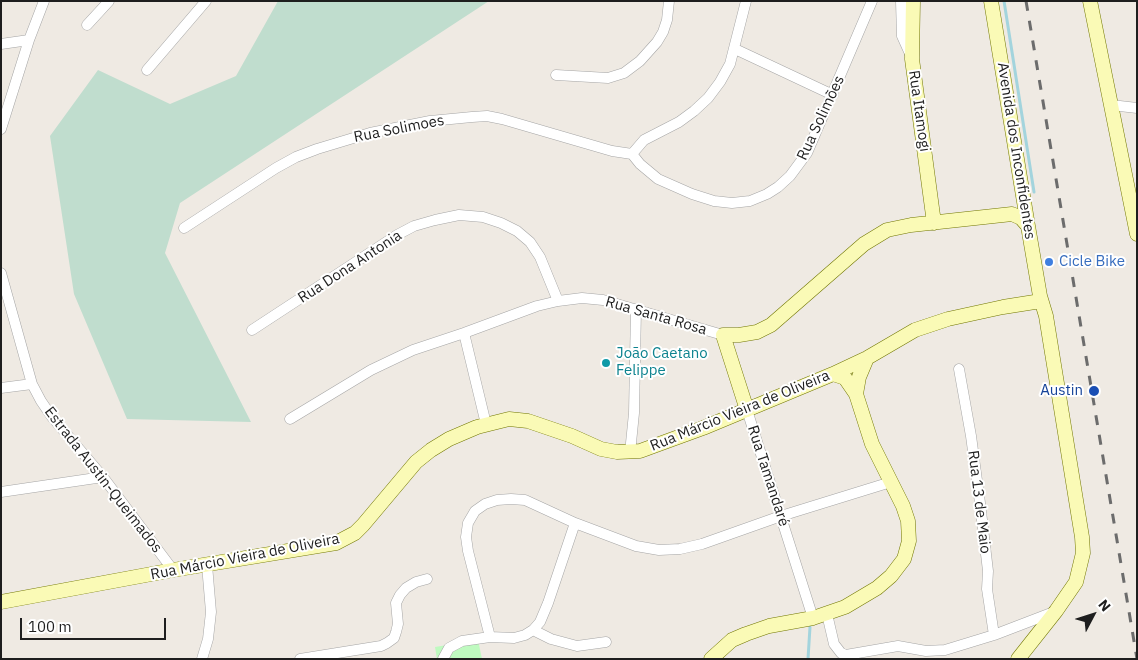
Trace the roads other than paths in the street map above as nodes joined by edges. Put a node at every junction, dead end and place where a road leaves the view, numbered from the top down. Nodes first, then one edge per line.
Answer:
1 (44, 1) edge
2 (109, 1) edge
3 (206, 1) edge
4 (669, 1) edge
5 (746, 1) edge
6 (872, 1) edge
7 (901, 1) edge
8 (913, 1) edge
9 (991, 1) edge
10 (1090, 1) edge
11 (87, 25) dead end
12 (29, 40) junction
13 (1, 44) edge
14 (734, 49) junction
15 (912, 59) junction
16 (147, 70) dead end
17 (556, 76) dead end
18 (833, 95) junction
19 (1111, 104) junction
20 (1137, 108) edge
21 (1, 129) edge
22 (632, 154) junction
23 (1023, 197) junction
24 (1012, 214) junction
25 (934, 223) junction
26 (1028, 226) junction
27 (184, 228) dead end
28 (1137, 234) edge
29 (2, 279) edge
30 (558, 301) junction
31 (1042, 301) junction
32 (636, 309) junction
33 (252, 330) dead end
34 (464, 334) junction
35 (723, 335) junction
36 (867, 358) junction
37 (959, 370) dead end
38 (833, 374) junction
39 (32, 384) junction
40 (1, 388) edge
41 (856, 394) junction
42 (747, 410) junction
43 (290, 420) dead end
44 (486, 424) junction
45 (630, 453) junction
46 (102, 477) junction
47 (891, 482) junction
48 (1, 492) edge
49 (781, 516) junction
50 (574, 524) junction
51 (207, 565) junction
52 (173, 570) junction
53 (427, 579) dead end
54 (1, 602) edge
55 (1056, 610) junction
56 (827, 614) junction
57 (813, 618) junction
58 (534, 630) junction
59 (994, 635) junction
60 (490, 637) junction
61 (606, 642) dead end
62 (202, 659) edge
63 (300, 659) edge
64 (443, 659) edge
65 (711, 659) edge
66 (1018, 659) edge

1 - 12 street
2 - 11 street
3 - 16 street
4 - 17 street
5 - 14 street
6 - 18 street, Rua Solimões
7 - 15 street, Rua Itamogi
8 - 15 main road
9 - 23 main road, Avenida dos Inconfidentes
10 - 19 main road
12 - 13 street
12 - 21 street
14 - 18 street
14 - 22 street
15 - 25 main road, Rua Itamogi
18 - 22 street, Rua Solimões
19 - 20 street
19 - 28 main road
22 - 27 street, Rua Solimoes
23 - 24 main road
23 - 26 main road, Avenida dos Inconfidentes
24 - 25 main road, Rua Santa Rosa
24 - 26 main road
25 - 35 main road, Rua Santa Rosa
26 - 31 main road, Avenida dos Inconfidentes
29 - 39 street, Estrada Austin-Queimados
30 - 32 street, Rua Santa Rosa
30 - 33 street, Rua Dona Antonia
30 - 34 street, Rua Santa Rosa
31 - 36 main road, Rua Márcio Vieira de Oliveira
31 - 55 main road, Avenida dos Inconfidentes
32 - 35 street, Rua Santa Rosa
32 - 45 street
34 - 43 street, Rua Santa Rosa
34 - 44 street
35 - 42 main road, Rua Tamandaré
36 - 38 main road, Rua Márcio Vieira de Oliveira
36 - 41 main road
37 - 59 street, Rua 13 de Maio
38 - 41 main road
38 - 42 main road, Rua Márcio Vieira de Oliveira
39 - 40 street
39 - 46 street, Estrada Austin-Queimados
41 - 47 main road
42 - 45 main road, Rua Márcio Vieira de Oliveira
42 - 49 street, Rua Tamandaré
44 - 45 main road, Rua Márcio Vieira de Oliveira
44 - 51 main road, Rua Márcio Vieira de Oliveira
46 - 48 street
46 - 52 street, Estrada Austin-Queimados
47 - 49 street
47 - 56 main road
49 - 50 street
49 - 57 street, Rua Tamandaré
50 - 58 street
50 - 60 street
51 - 52 main road, Rua Márcio Vieira de Oliveira
51 - 62 street
52 - 54 main road, Rua Márcio Vieira de Oliveira
53 - 63 street
55 - 59 street
55 - 66 main road, Avenida dos Inconfidentes
56 - 57 main road
56 - 59 street
57 - 65 main road
58 - 60 street
58 - 61 street
60 - 64 street

